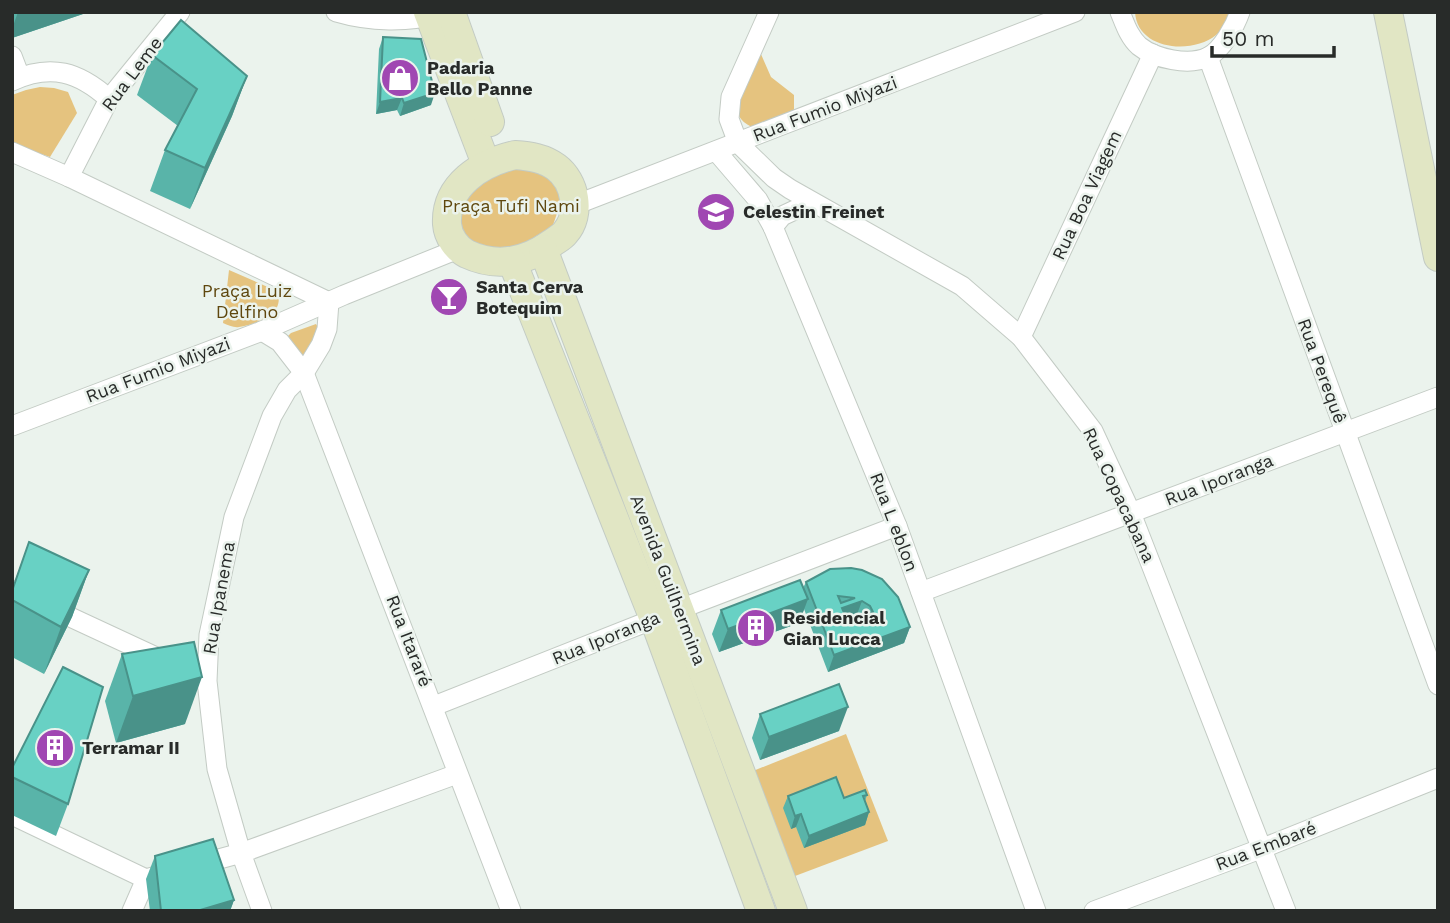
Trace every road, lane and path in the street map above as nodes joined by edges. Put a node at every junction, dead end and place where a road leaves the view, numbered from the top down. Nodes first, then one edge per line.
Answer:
1 (180, 12) edge
2 (336, 12) edge
3 (769, 12) edge
4 (1075, 12) edge
5 (1120, 12) edge
6 (1240, 12) edge
7 (1388, 12) edge
8 (438, 13) edge
9 (1153, 54) junction
10 (12, 56) edge
11 (1208, 57) junction
12 (16, 79) edge
13 (109, 99) junction
14 (738, 144) junction
15 (716, 151) junction
16 (12, 152) edge
17 (495, 161) junction
18 (69, 177) junction
19 (812, 202) junction
20 (575, 205) junction
21 (773, 227) junction
22 (543, 249) junction
23 (458, 250) junction
24 (1438, 257) edge
25 (512, 261) junction
26 (328, 302) junction
27 (262, 331) junction
28 (1021, 337) junction
29 (304, 373) junction
30 (1438, 397) edge
31 (12, 426) edge
32 (1344, 433) junction
33 (1131, 513) junction
34 (897, 526) junction
35 (12, 590) edge
36 (921, 592) junction
37 (666, 614) junction
38 (207, 681) junction
39 (1438, 685) edge
40 (434, 706) junction
41 (457, 774) junction
42 (1438, 778) edge
43 (12, 815) edge
44 (1263, 848) junction
45 (241, 853) junction
46 (146, 879) junction
47 (132, 911) edge
48 (262, 911) edge
49 (511, 911) edge
50 (761, 911) edge
51 (793, 911) edge
52 (1036, 911) edge
53 (1094, 911) edge
54 (1286, 911) edge

1 - 13 street, Rua Leme
2 - 8 street
3 - 14 street
4 - 14 street, Rua Fumio Miyazi
5 - 9 street
6 - 11 street
7 - 24 street
8 - 17 street
9 - 11 street
9 - 28 street, Rua Boa Viagem
10 - 12 street
11 - 32 street, Rua Perequê
12 - 13 street
13 - 18 street, Rua Leme
14 - 15 street, Rua Fumio Miyazi
14 - 19 street, Rua Copacabana
15 - 20 street, Rua Fumio Miyazi
15 - 21 street, Rua L eblon
16 - 18 street
17 - 20 street
17 - 23 street
18 - 26 street
19 - 21 street
19 - 28 street, Rua Copacabana
20 - 22 street
21 - 34 street, Rua L eblon
22 - 25 street
22 - 37 street, Avenida Guilhermina
23 - 25 street
23 - 26 street, Rua Fumio Miyazi
25 - 37 street, Avenida Guilhermina
26 - 27 street, Rua Fumio Miyazi
26 - 29 street, Rua Ipanema
27 - 29 street, Rua Itararé
27 - 31 street, Rua Fumio Miyazi
28 - 33 street, Rua Copacabana
29 - 38 street, Rua Ipanema
29 - 40 street, Rua Itararé
30 - 32 street, Rua Iporanga
32 - 33 street, Rua Iporanga
32 - 39 street, Rua Perequê
33 - 36 street, Rua Iporanga
33 - 44 street, Rua Copacabana
34 - 36 street, Rua L eblon
34 - 37 street, Rua Iporanga
35 - 38 street
36 - 52 street, Rua L eblon
37 - 40 street, Rua Iporanga
37 - 50 street, Avenida Guilhermina
37 - 51 street, Avenida Guilhermina
38 - 45 street, Rua Ipanema
40 - 41 street, Rua Itararé
41 - 45 street
41 - 49 street, Rua Itararé
42 - 44 street, Rua Embaré
43 - 46 street
44 - 53 street, Rua Embaré
44 - 54 street, Rua Copacabana
45 - 46 street
45 - 48 street, Rua Ipanema
46 - 47 street

